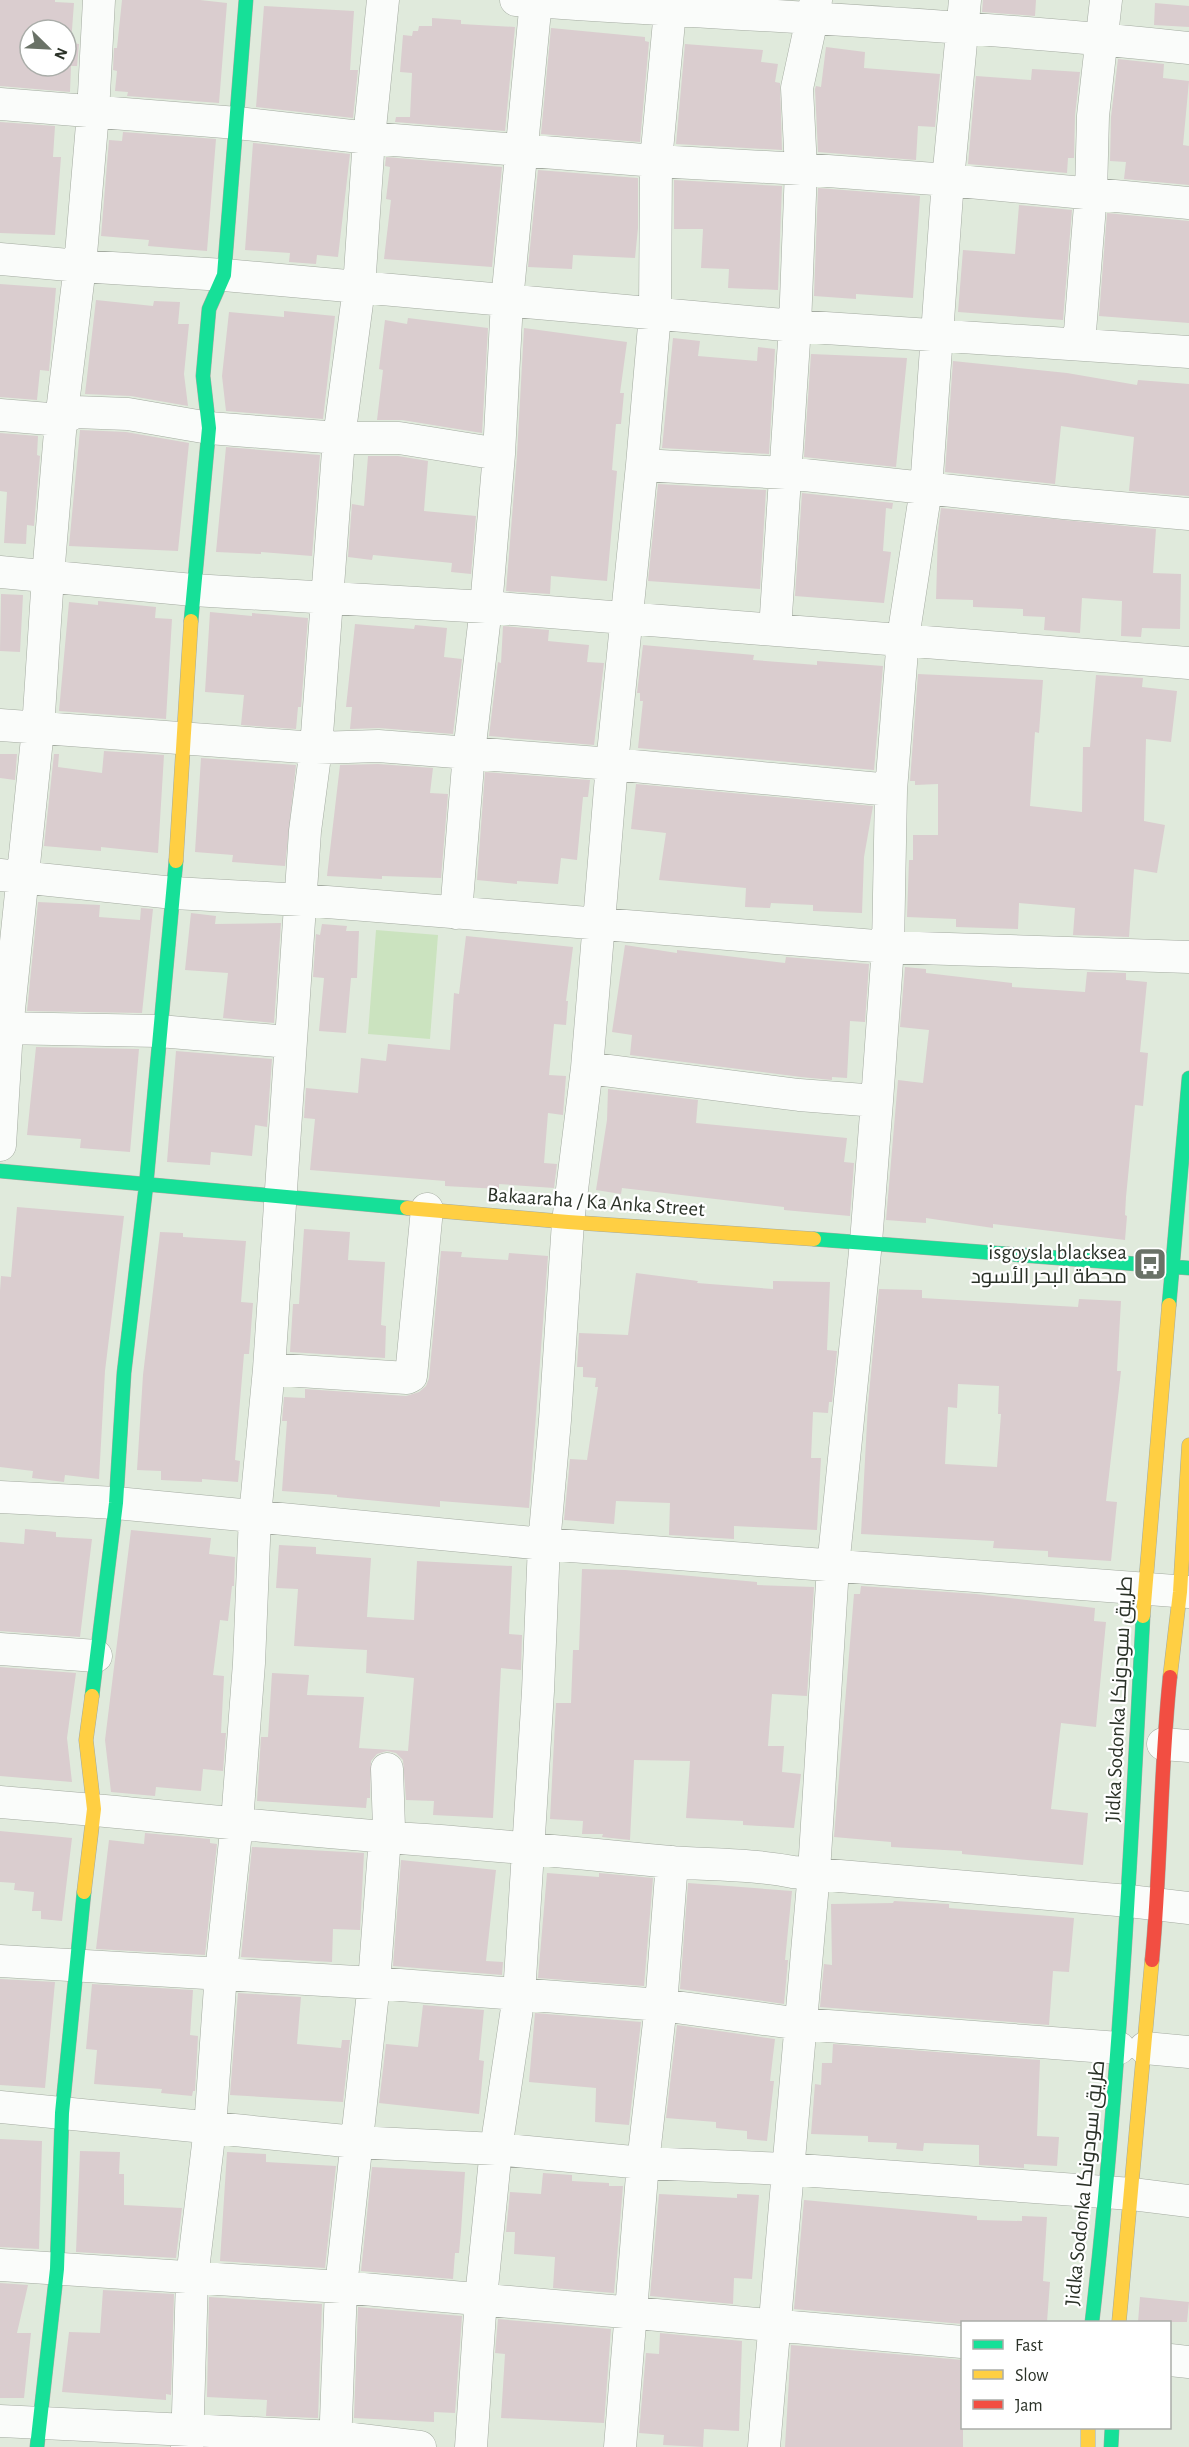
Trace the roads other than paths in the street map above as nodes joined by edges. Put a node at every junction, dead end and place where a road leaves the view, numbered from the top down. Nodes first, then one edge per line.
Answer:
1 (99, 0) edge
2 (246, 0) edge
3 (383, 0) edge
4 (529, 0) edge
5 (1106, 0) edge
6 (670, 5) edge
7 (815, 8) edge
8 (964, 14) edge
9 (1101, 39) junction
10 (1189, 48) edge
11 (0, 104) edge
12 (93, 113) junction
13 (237, 123) junction
14 (369, 138) junction
15 (521, 150) junction
16 (656, 161) junction
17 (801, 169) junction
18 (948, 180) junction
19 (1091, 192) junction
20 (1189, 203) edge
21 (0, 259) edge
22 (80, 266) junction
23 (224, 275) junction
24 (359, 288) junction
25 (507, 301) junction
26 (655, 314) junction
27 (795, 326) junction
28 (937, 335) junction
29 (1079, 344) junction
30 (1189, 352) edge
31 (0, 415) edge
32 (61, 420) junction
33 (209, 428) junction
34 (339, 438) junction
35 (499, 454) junction
36 (642, 465) junction
37 (786, 473) junction
38 (926, 489) junction
39 (1189, 514) edge
40 (0, 572) edge
41 (48, 576) junction
42 (193, 590) junction
43 (328, 597) junction
44 (486, 607) junction
45 (628, 619) junction
46 (774, 630) junction
47 (903, 638) junction
48 (1189, 663) edge
49 (0, 724) edge
50 (38, 729) junction
51 (184, 737) junction
52 (316, 748) junction
53 (469, 753) junction
54 (612, 764) junction
55 (891, 790) junction
56 (12, 877) edge
57 (174, 893) junction
58 (302, 900) junction
59 (456, 913) junction
60 (599, 923) junction
61 (888, 947) junction
62 (1189, 957) edge
63 (3, 1028) edge
64 (159, 1031) junction
65 (289, 1042) junction
66 (587, 1068) junction
67 (1189, 1078) edge
68 (877, 1101) junction
69 (0, 1145) edge
70 (0, 1172) edge
71 (146, 1186) junction
72 (281, 1197) junction
73 (427, 1209) junction
74 (568, 1222) junction
75 (866, 1242) junction
76 (1174, 1267) junction
77 (1189, 1268) edge
78 (269, 1369) junction
79 (1189, 1444) edge
80 (0, 1497) edge
81 (116, 1503) junction
82 (255, 1516) junction
83 (544, 1544) junction
84 (833, 1567) junction
85 (1144, 1589) junction
86 (1185, 1592) edge
87 (0, 1649) edge
88 (96, 1656) junction
89 (1176, 1745) edge
90 (387, 1769) dead end
91 (0, 1802) edge
92 (94, 1809) junction
93 (237, 1822) junction
94 (385, 1837) junction
95 (528, 1847) junction
96 (672, 1862) junction
97 (814, 1872) junction
98 (1143, 1903) junction
99 (1189, 1908) edge
100 (0, 1961) edge
101 (75, 1966) junction
102 (221, 1973) junction
103 (374, 1983) junction
104 (519, 1995) junction
105 (661, 2005) junction
106 (801, 2024) junction
107 (1132, 2048) junction
108 (1189, 2052) edge
109 (0, 2107) edge
110 (62, 2113) junction
111 (210, 2128) junction
112 (356, 2142) junction
113 (496, 2149) junction
114 (643, 2163) junction
115 (786, 2169) junction
116 (1119, 2193) junction
117 (1189, 2201) edge
118 (0, 2265) edge
119 (57, 2269) junction
120 (192, 2278) junction
121 (341, 2287) junction
122 (481, 2298) junction
123 (632, 2312) junction
124 (1092, 2321) edge
125 (1119, 2321) edge
126 (776, 2324) junction
127 (961, 2342) edge
128 (1171, 2360) edge
129 (1189, 2362) edge
130 (0, 2421) edge
131 (1088, 2429) edge
132 (1112, 2429) edge
133 (38, 2434) edge
134 (187, 2439) edge
135 (336, 2442) edge
136 (420, 2447) edge
137 (471, 2447) edge
138 (620, 2447) edge
139 (764, 2447) edge
140 (1088, 2447) edge
141 (1111, 2447) edge

1 - 12 street
2 - 13 street
3 - 14 street
4 - 6 street
4 - 15 street
5 - 9 street
6 - 7 street
6 - 16 street
7 - 8 street
7 - 17 street
8 - 9 street
8 - 18 street
9 - 10 street
9 - 19 street
11 - 12 street
12 - 13 street
12 - 22 street
13 - 14 street
13 - 23 street
14 - 15 street
14 - 24 street
15 - 16 street
15 - 25 street
16 - 17 street
16 - 26 street
17 - 18 street
17 - 27 street
18 - 19 street
18 - 28 street
19 - 20 street
19 - 29 street
21 - 22 street
22 - 23 street
22 - 32 street
23 - 24 street
23 - 33 street
24 - 25 street
24 - 34 street
25 - 26 street
25 - 35 street
26 - 27 street
26 - 36 street
27 - 28 street
27 - 37 street
28 - 29 street
28 - 38 street
29 - 30 street
31 - 32 street
32 - 33 street
32 - 41 street
33 - 34 street
33 - 42 street
34 - 35 street
34 - 43 street
35 - 44 street
36 - 37 street
36 - 45 street
37 - 38 street
37 - 46 street
38 - 39 street
38 - 47 street
40 - 41 street
41 - 42 street
41 - 50 street
42 - 43 street
42 - 51 street
43 - 44 street
43 - 52 street
44 - 45 street
44 - 53 street
45 - 46 street
45 - 54 street
46 - 47 street
47 - 48 street
47 - 55 street
49 - 50 street
50 - 51 street
50 - 56 street
51 - 52 street
51 - 57 street
52 - 53 street
52 - 58 street
53 - 54 street
53 - 59 street
54 - 55 street
54 - 60 street
55 - 61 street
56 - 57 street
56 - 63 street
57 - 58 street
57 - 64 street
58 - 59 street
58 - 65 street
59 - 60 street
60 - 61 street
60 - 66 street
61 - 62 street
61 - 68 street
63 - 64 street
63 - 69 street
64 - 65 street
64 - 71 street
65 - 72 street
66 - 68 street
66 - 74 street
67 - 76 street, Jidka Sodonka طريق سودونكا
68 - 75 street
70 - 71 street, Bakaaraha / Ka Anka Street
71 - 72 street, Bakaaraha / Ka Anka Street
71 - 81 street
72 - 73 street, Bakaaraha / Ka Anka Street
72 - 78 street
73 - 74 street, Bakaaraha / Ka Anka Street
73 - 78 street
74 - 75 street, Bakaaraha / Ka Anka Street
74 - 83 street
75 - 76 street, Bakaaraha / Ka Anka Street
75 - 84 street
76 - 77 street, Bakaaraha / Ka Anka Street
76 - 85 street, Jidka Sodonka طريق سودونكا
78 - 82 street
79 - 86 street, Jidka Sodonka طريق سودونكا
80 - 81 street
81 - 82 street
81 - 88 street
82 - 83 street
82 - 93 street
83 - 84 street
83 - 95 street
84 - 85 street
84 - 97 street
85 - 86 street
85 - 98 street, Jidka Sodonka طريق سودونكا
86 - 89 street, Jidka Sodonka طريق سودونكا
87 - 88 street
88 - 92 street
89 - 98 street, Jidka Sodonka طريق سودونكا
90 - 94 street
91 - 92 street
92 - 93 street
92 - 101 street
93 - 94 street
93 - 102 street
94 - 95 street
94 - 103 street
95 - 96 street
95 - 104 street
96 - 97 street
96 - 105 street
97 - 98 street
97 - 106 street
98 - 99 street
98 - 107 street, Jidka Sodonka طريق سودونكا
98 - 107 street, Jidka Sodonka طريق سودونكا
100 - 101 street
101 - 102 street
101 - 110 street
102 - 103 street
102 - 111 street
103 - 104 street
103 - 112 street
104 - 105 street
104 - 113 street
105 - 106 street
105 - 114 street
106 - 107 street
106 - 115 street
107 - 108 street
107 - 116 street, Jidka Sodonka طريق سودونكا
107 - 116 street, Jidka Sodonka طريق سودونكا
109 - 110 street
110 - 111 street
110 - 119 street
111 - 112 street
111 - 120 street
112 - 113 street
112 - 121 street
113 - 114 street
113 - 122 street
114 - 115 street
114 - 123 street
115 - 116 street
115 - 126 street
116 - 117 street
116 - 124 street, Jidka Sodonka طريق سودونكا
116 - 125 street, Jidka Sodonka طريق سودونكا
118 - 119 street
119 - 120 street
119 - 133 street
120 - 121 street
120 - 134 street
121 - 122 street
121 - 135 street
122 - 123 street
122 - 137 street
123 - 126 street
123 - 138 street
126 - 127 street
126 - 139 street
128 - 129 street
130 - 133 street
131 - 140 street
132 - 141 street
133 - 134 street
134 - 135 street
135 - 136 street

